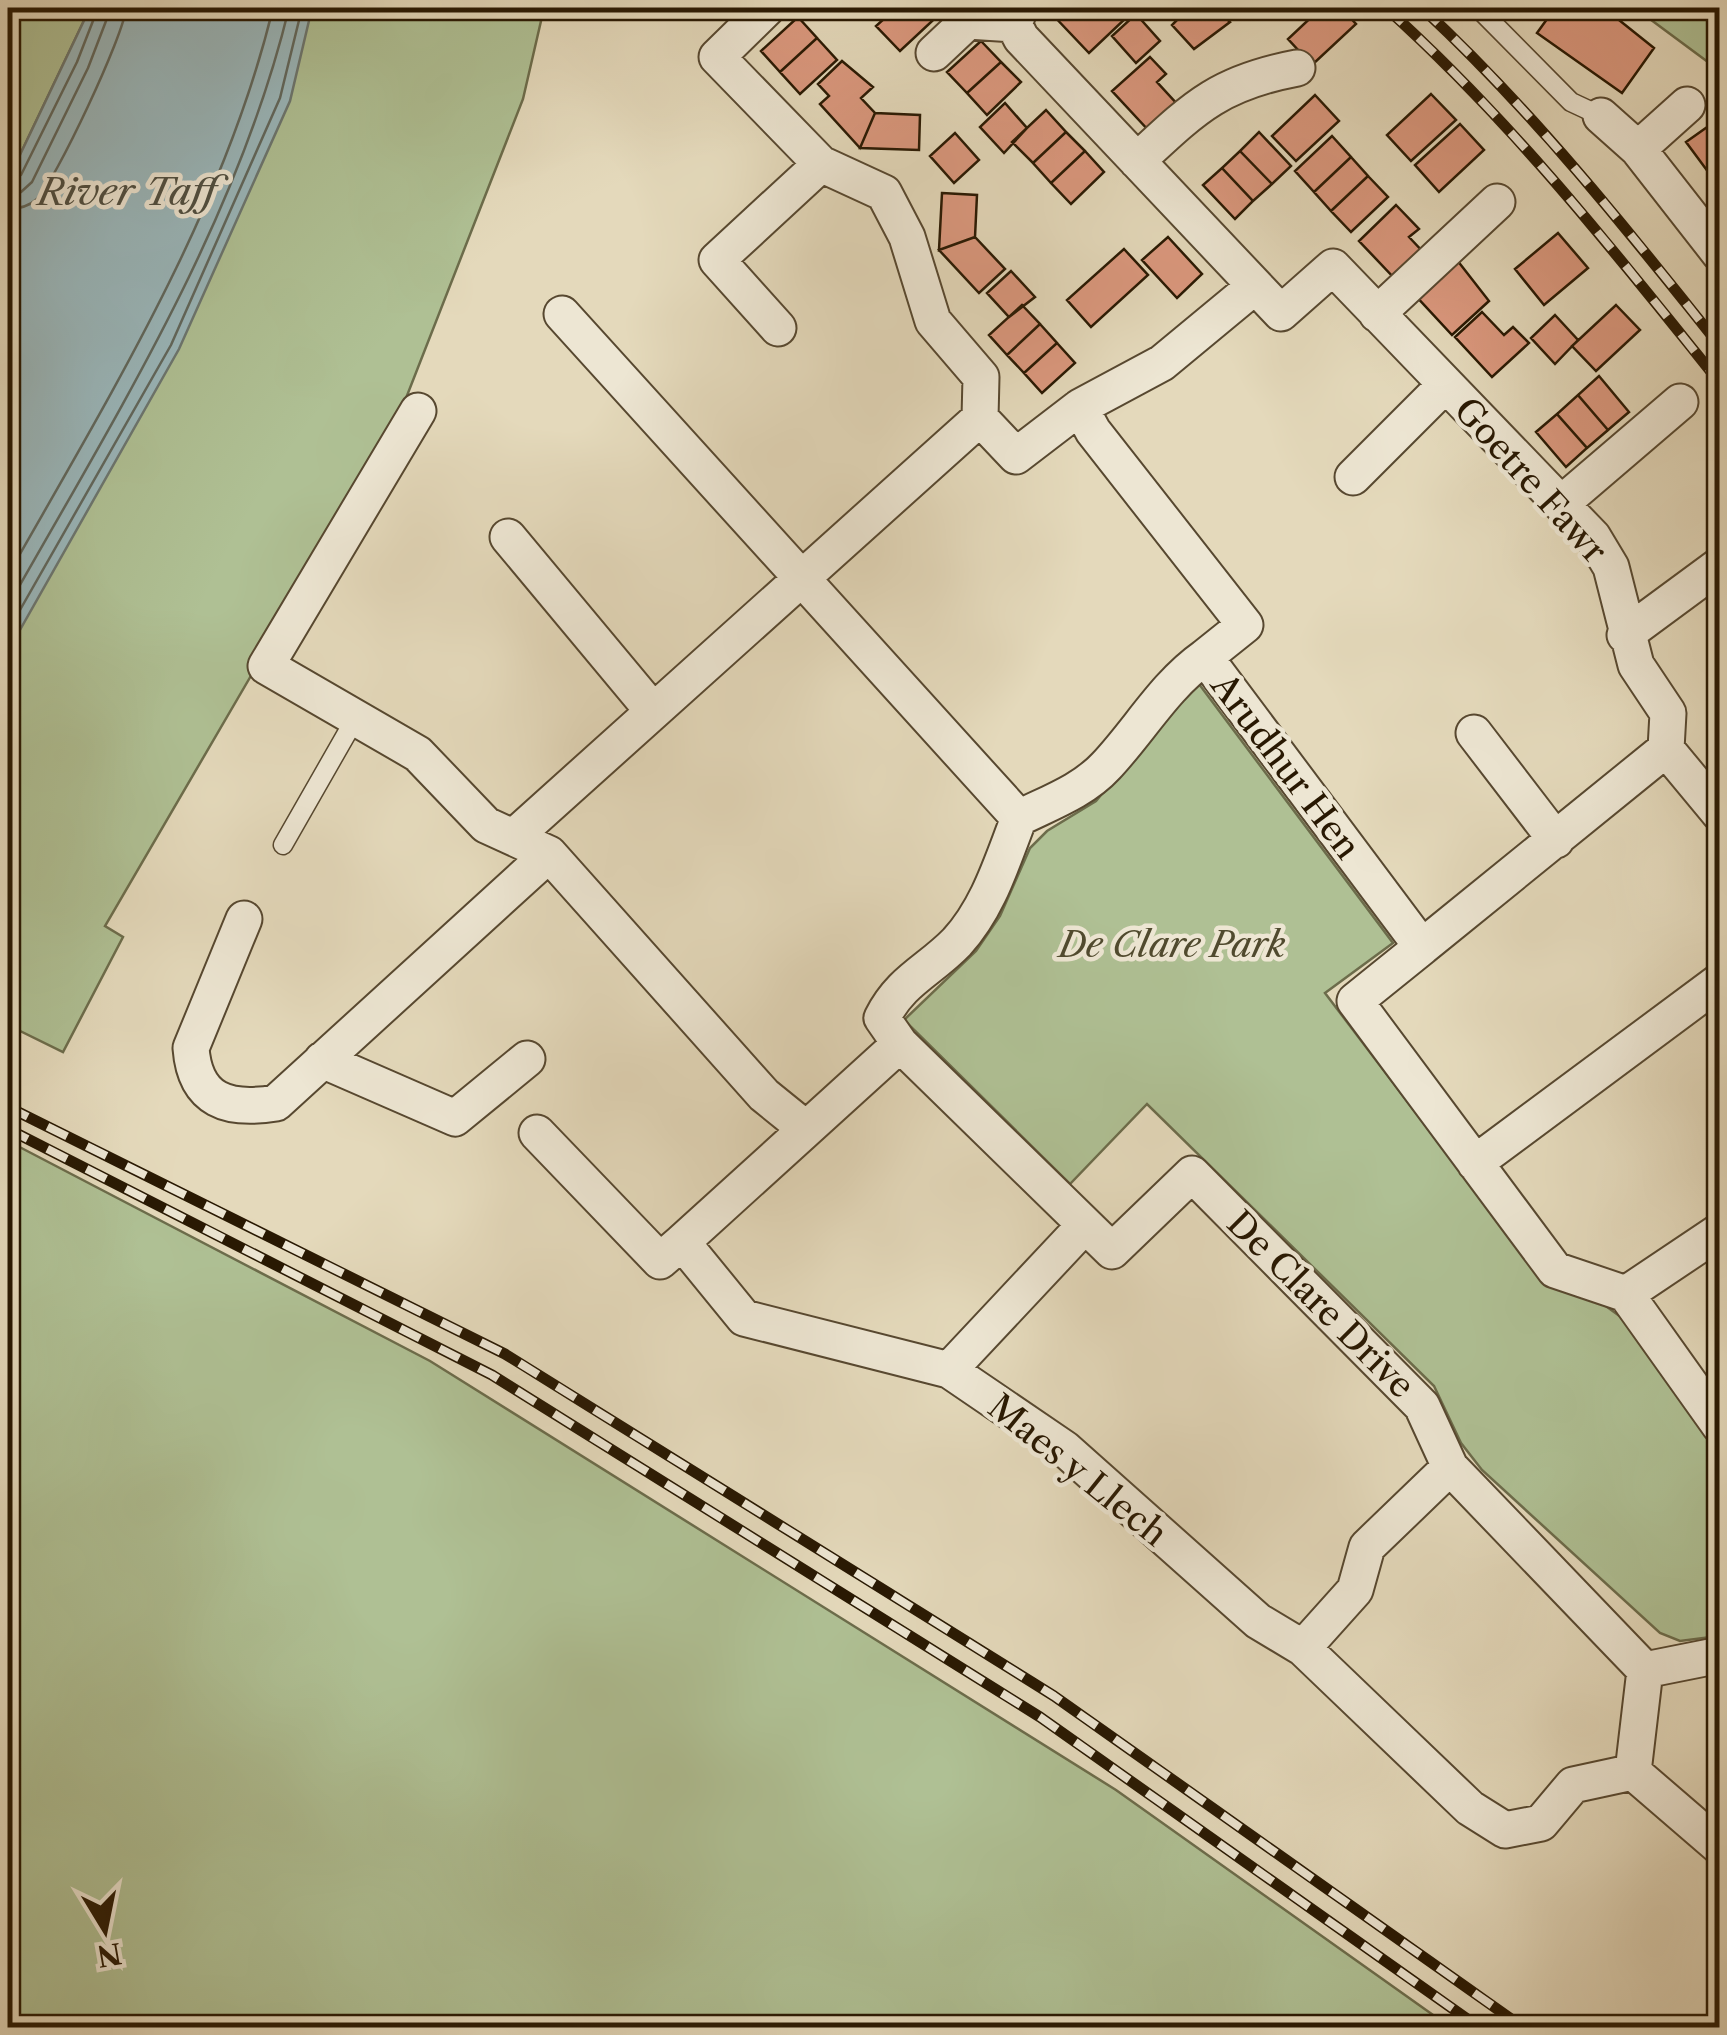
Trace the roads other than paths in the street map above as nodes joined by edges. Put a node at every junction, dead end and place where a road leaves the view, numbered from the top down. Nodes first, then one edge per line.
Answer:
1 (766, 8) edge
2 (1478, 8) edge
3 (1017, 16) edge
4 (934, 53) dead end
5 (1297, 68) dead end
6 (1688, 105) dead end
7 (1601, 116) joint
8 (1638, 149) junction
9 (1137, 161) junction
10 (821, 164) junction
11 (1497, 202) dead end
12 (1720, 254) edge
13 (1255, 286) junction
14 (562, 314) dead end
15 (1377, 314) junction
16 (778, 328) dead end
17 (1444, 385) junction
18 (1680, 402) dead end
19 (1080, 407) junction
20 (418, 411) dead end
21 (980, 418) junction
22 (1353, 477) dead end
23 (1562, 504) junction
24 (508, 538) dead end
25 (1716, 575) edge
26 (803, 576) junction
27 (1626, 635) junction
28 (1205, 657) junction
29 (653, 711) junction
30 (355, 719) junction
31 (1474, 732) dead end
32 (1666, 748) junction
33 (1720, 814) edge
34 (1020, 818) junction
35 (516, 835) junction
36 (1556, 840) junction
37 (283, 844) dead end
38 (548, 854) junction
39 (244, 919) dead end
40 (1422, 947) junction
41 (1720, 981) edge
42 (900, 1044) junction
43 (528, 1059) dead end
44 (322, 1060) junction
45 (806, 1129) junction
46 (536, 1133) dead end
47 (1475, 1162) junction
48 (1086, 1225) junction
49 (1720, 1231) edge
50 (682, 1242) junction
51 (1626, 1294) junction
52 (949, 1370) junction
53 (1714, 1408) edge
54 (1450, 1467) junction
55 (1304, 1648) junction
56 (1720, 1655) edge
57 (1646, 1670) junction
58 (1634, 1772) junction
59 (1720, 1847) edge

1 - 10 street
2 - 7 lane
3 - 4 street
3 - 9 street, Goetre Fawr
5 - 9 street
6 - 8 street
7 - 8 street
8 - 12 street
9 - 13 street, Goetre Fawr
10 - 16 street
10 - 21 street
11 - 15 street
13 - 15 street, Goetre Fawr
13 - 19 street
14 - 26 street
15 - 17 street, Goetre Fawr
17 - 22 street
17 - 23 street, Goetre Fawr
18 - 23 street
19 - 21 street
19 - 28 street, Arudhur Hen
20 - 30 street
21 - 26 street
23 - 27 street, Goetre Fawr
24 - 29 street
25 - 27 street
26 - 29 street
26 - 34 street
27 - 32 street, Goetre Fawr
28 - 34 street
28 - 40 street, Arudhur Hen
29 - 35 street
30 - 35 street
30 - 37 lane
31 - 36 street
32 - 33 street
32 - 36 street
34 - 42 street
35 - 38 street
36 - 40 street
38 - 44 street
38 - 45 street
39 - 44 street
40 - 47 street
41 - 47 street
42 - 45 street
42 - 48 street, De Clare Drive
43 - 44 street
45 - 50 street
46 - 50 street
47 - 51 street
48 - 52 street
48 - 54 street, De Clare Drive
49 - 51 street
50 - 52 street, Maes y Llech
51 - 53 street
52 - 55 street, Maes y Llech
54 - 55 street
54 - 57 street, De Clare Drive
55 - 58 street, Maes y Llech
56 - 57 street
57 - 58 street
58 - 59 street

